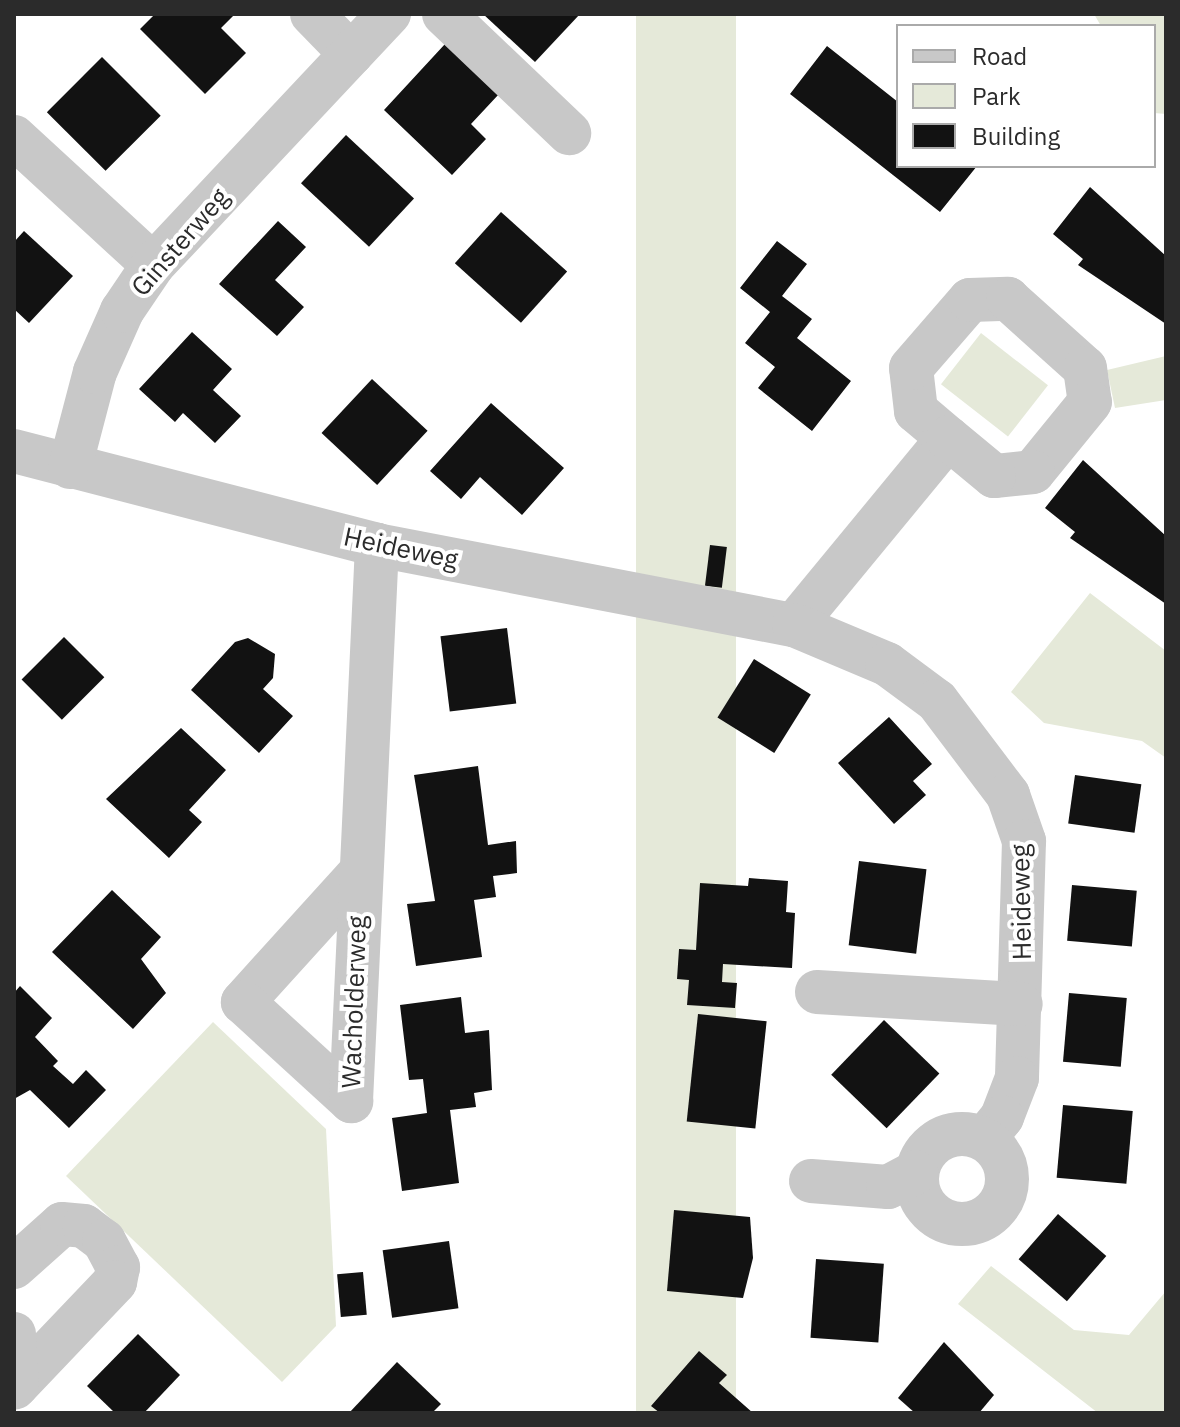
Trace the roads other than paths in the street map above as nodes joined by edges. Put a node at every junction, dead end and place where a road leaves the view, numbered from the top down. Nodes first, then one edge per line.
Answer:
1 (312, 14) edge
2 (389, 14) edge
3 (444, 14) edge
4 (351, 54) junction
5 (569, 133) dead end
6 (14, 137) edge
7 (153, 265) junction
8 (948, 438) dead end
9 (14, 451) edge
10 (70, 467) junction
11 (377, 545) junction
12 (794, 625) junction
13 (359, 874) dead end
14 (817, 992) dead end
15 (1021, 1004) junction
16 (984, 1139) junction
17 (916, 1172) junction
18 (811, 1181) dead end
19 (14, 1267) edge
20 (14, 1334) edge
21 (16, 1386) edge

1 - 4 street
2 - 4 street, Ginsterweg
3 - 5 street
4 - 7 street, Ginsterweg
6 - 7 street
7 - 10 street, Ginsterweg
8 - 12 street
9 - 10 street, Heideweg
10 - 11 street, Heideweg
11 - 12 street, Heideweg
11 - 13 street
12 - 15 street, Heideweg
14 - 15 street
15 - 16 street, Heideweg
16 - 17 street
16 - 17 street
17 - 18 street
19 - 21 street
20 - 21 street

